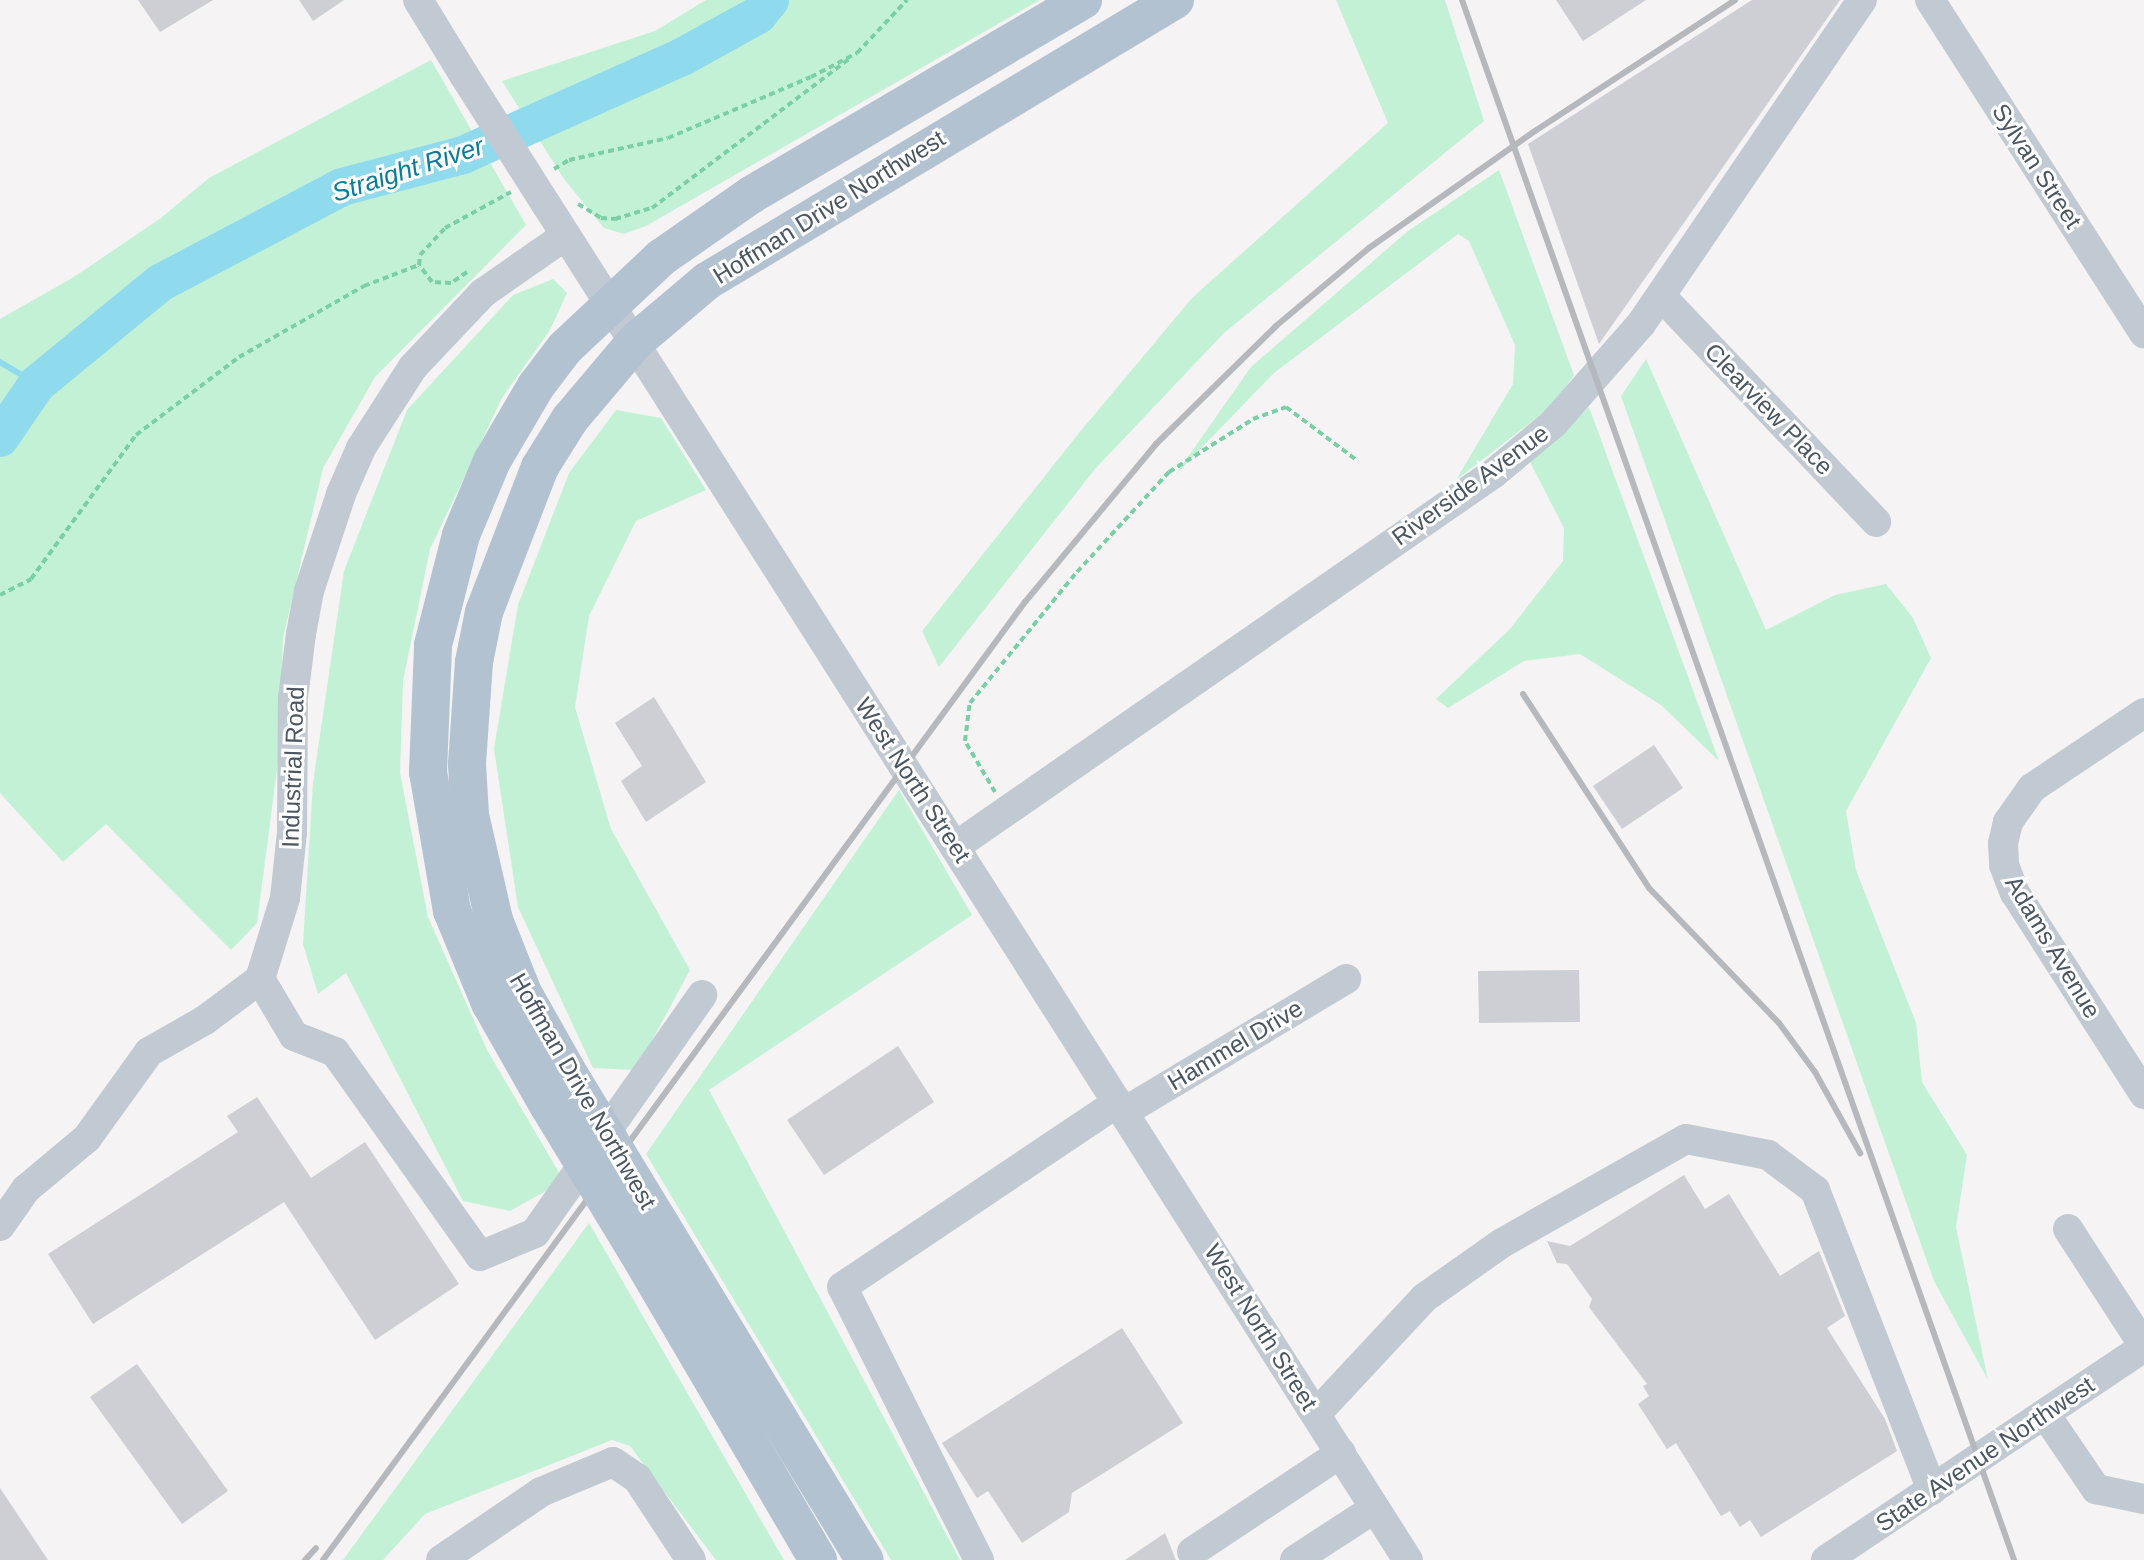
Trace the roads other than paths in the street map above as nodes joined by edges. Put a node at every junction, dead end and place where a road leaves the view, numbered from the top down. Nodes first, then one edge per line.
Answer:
1 (418, 0) edge
2 (1083, 0) edge
3 (1175, 0) edge
4 (1862, 0) edge
5 (1930, 0) edge
6 (566, 235) junction
7 (1661, 296) junction
8 (609, 302) junction
9 (2144, 333) edge
10 (636, 341) junction
11 (1876, 522) dead end
12 (2144, 713) edge
13 (956, 846) junction
14 (260, 979) junction
15 (1346, 979) dead end
16 (702, 995) dead end
17 (559, 1090) junction
18 (2144, 1094) edge
19 (1121, 1107) junction
20 (0, 1226) edge
21 (2068, 1229) dead end
22 (649, 1239) junction
23 (2144, 1347) edge
24 (1316, 1414) junction
25 (2045, 1414) junction
26 (1341, 1453) junction
27 (1932, 1490) junction
28 (2144, 1499) edge
29 (1375, 1508) junction
30 (1192, 1552) dead end
31 (441, 1560) edge
32 (691, 1560) edge
33 (818, 1560) edge
34 (865, 1560) edge
35 (979, 1560) edge
36 (1295, 1560) edge
37 (1408, 1560) edge
38 (1826, 1560) edge

1 - 6 street, West North Street, bridge
2 - 8 main road, Hoffman Drive Northwest
3 - 10 main road, Hoffman Drive Northwest
4 - 7 street, Riverside Avenue
5 - 9 street, Sylvan Street
6 - 8 street, West North Street
6 - 14 street, Industrial Road
7 - 11 street, Clearview Place
7 - 13 street, Riverside Avenue
8 - 10 street, West North Street
8 - 17 main road, Hoffman Drive Northwest
10 - 13 street, West North Street
10 - 17 main road, Hoffman Drive Northwest
12 - 18 street, Adams Avenue
13 - 19 street, West North Street
14 - 16 street
14 - 20 street
15 - 19 street, Hammel Drive
17 - 22 main road, Hoffman Drive Northwest, bridge
19 - 24 street, West North Street
19 - 35 street, Hammel Drive
21 - 23 street
22 - 33 main road, Hoffman Drive Northwest
22 - 34 main road, Hoffman Drive Northwest
23 - 25 street, State Avenue Northwest
24 - 26 street, West North Street
24 - 27 street
25 - 27 street, State Avenue Northwest
25 - 28 street
26 - 29 street, West North Street
26 - 30 street
27 - 38 street, State Avenue Northwest
29 - 36 street
29 - 37 street, West North Street
31 - 32 street

